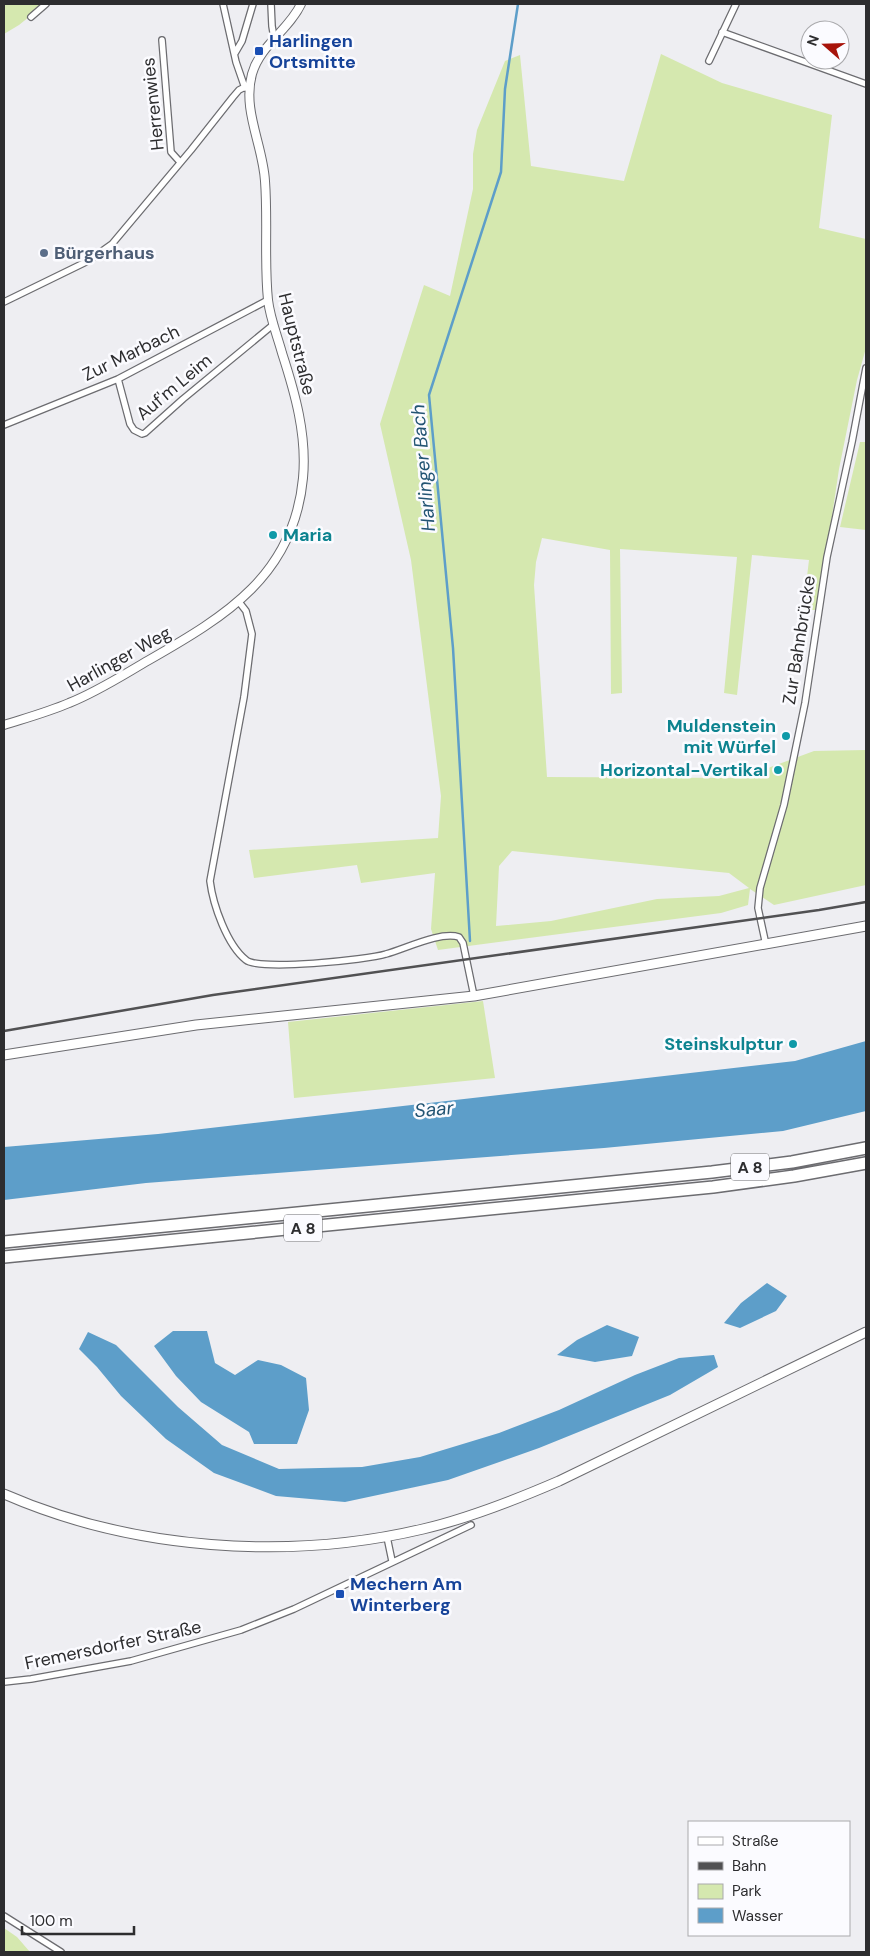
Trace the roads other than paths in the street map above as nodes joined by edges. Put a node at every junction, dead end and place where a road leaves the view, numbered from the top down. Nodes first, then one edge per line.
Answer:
1 (46, 4) edge
2 (223, 4) edge
3 (253, 4) edge
4 (271, 4) edge
5 (301, 4) edge
6 (736, 4) edge
7 (31, 17) dead end
8 (722, 32) junction
9 (274, 38) junction
10 (162, 40) dead end
11 (235, 53) junction
12 (710, 61) dead end
13 (866, 84) edge
14 (247, 86) junction
15 (180, 162) junction
16 (268, 300) junction
17 (4, 302) edge
18 (274, 324) junction
19 (866, 368) edge
20 (118, 380) junction
21 (4, 425) edge
22 (239, 602) junction
23 (4, 725) edge
24 (866, 926) edge
25 (766, 945) junction
26 (474, 996) junction
27 (4, 1055) edge
28 (866, 1148) edge
29 (866, 1163) edge
30 (4, 1242) edge
31 (4, 1257) edge
32 (864, 1333) edge
33 (4, 1494) edge
34 (471, 1525) dead end
35 (387, 1536) junction
36 (392, 1561) junction
37 (4, 1682) edge
38 (4, 1916) edge
39 (61, 1952) edge

1 - 7 street
2 - 11 street
3 - 11 street
4 - 9 street
5 - 9 street, Hauptstraße
6 - 8 street
8 - 12 street
8 - 13 street
9 - 14 street, Hauptstraße
10 - 15 street, Herrenwies
11 - 14 street
14 - 15 street, Herrenwies
14 - 16 street, Hauptstraße
15 - 17 street, Herrenwies
16 - 18 street, Hauptstraße
16 - 20 street, Zur Marbach
18 - 20 street, Auf'm Leim
18 - 22 street, Hauptstraße
19 - 25 street, Zur Bahnbrücke
20 - 21 street, Zur Marbach
22 - 23 street, Harlinger Weg
22 - 26 street
24 - 25 main road
25 - 26 main road
26 - 27 main road
28 - 30 highway, A 8
29 - 31 highway, A 8
32 - 35 main road
33 - 35 main road
34 - 36 street, Fremersdorfer Straße
35 - 36 street
36 - 37 street, Fremersdorfer Straße
38 - 39 street

